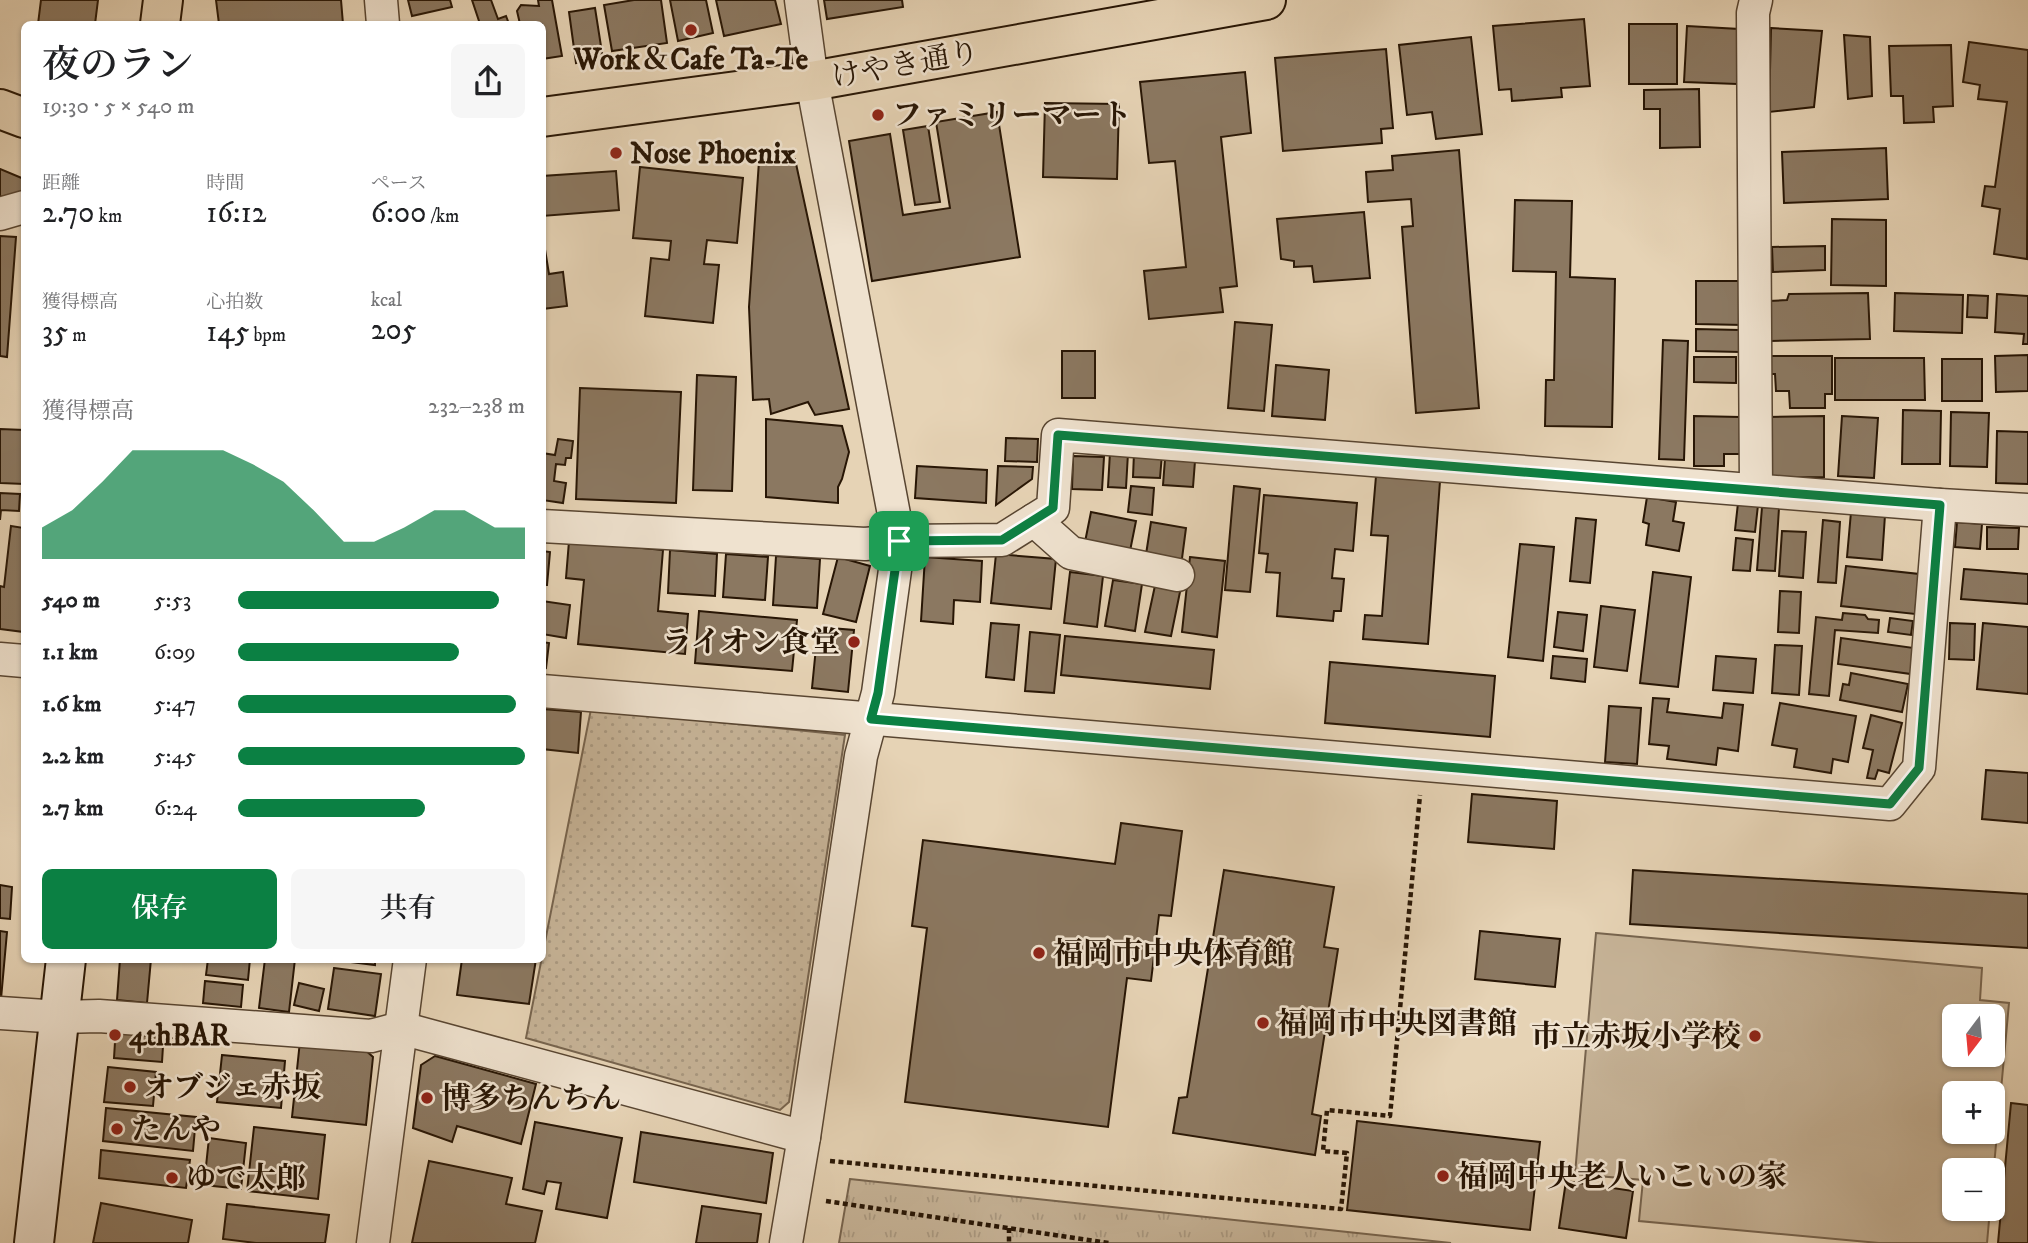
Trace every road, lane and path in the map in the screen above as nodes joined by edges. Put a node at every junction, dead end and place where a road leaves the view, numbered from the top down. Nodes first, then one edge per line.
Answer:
1 (163, 0) edge
2 (381, 0) edge
3 (801, 0) edge
4 (1266, 0) edge
5 (1756, 0) edge
6 (160, 21) edge
7 (383, 21) edge
8 (812, 81) junction
9 (0, 109) edge
10 (546, 116) edge
11 (21, 117) edge
12 (21, 208) edge
13 (0, 214) edge
14 (1756, 489) junction
15 (1940, 505) junction
16 (2028, 510) edge
17 (1034, 520) junction
18 (546, 526) edge
19 (899, 541) junction
20 (1178, 575) dead end
21 (0, 659) edge
22 (21, 661) edge
23 (546, 691) edge
24 (871, 719) junction
25 (1421, 790) dead end
26 (66, 963) edge
27 (409, 963) edge
28 (0, 1013) edge
29 (61, 1017) junction
30 (401, 1028) junction
31 (818, 1143) junction
32 (821, 1211) dead end
33 (1009, 1228) junction
34 (34, 1243) edge
35 (373, 1243) edge
36 (786, 1243) edge
37 (1009, 1243) edge
38 (1109, 1243) edge

1 - 6 main road
2 - 7 street
3 - 8 street
4 - 8 main road, けやき通り
5 - 14 street
8 - 10 main road, けやき通り
8 - 19 street
9 - 11 main road
12 - 13 street
14 - 15 street
14 - 17 street
15 - 16 street
15 - 24 street
17 - 19 street
17 - 20 street
18 - 19 street
19 - 24 street
21 - 22 street
23 - 24 street
24 - 31 street
25 - 31 path
26 - 29 street
27 - 30 street
28 - 29 street
29 - 30 street
29 - 34 street
30 - 31 street
30 - 35 street
31 - 36 street
32 - 33 path
33 - 37 path
33 - 38 path

